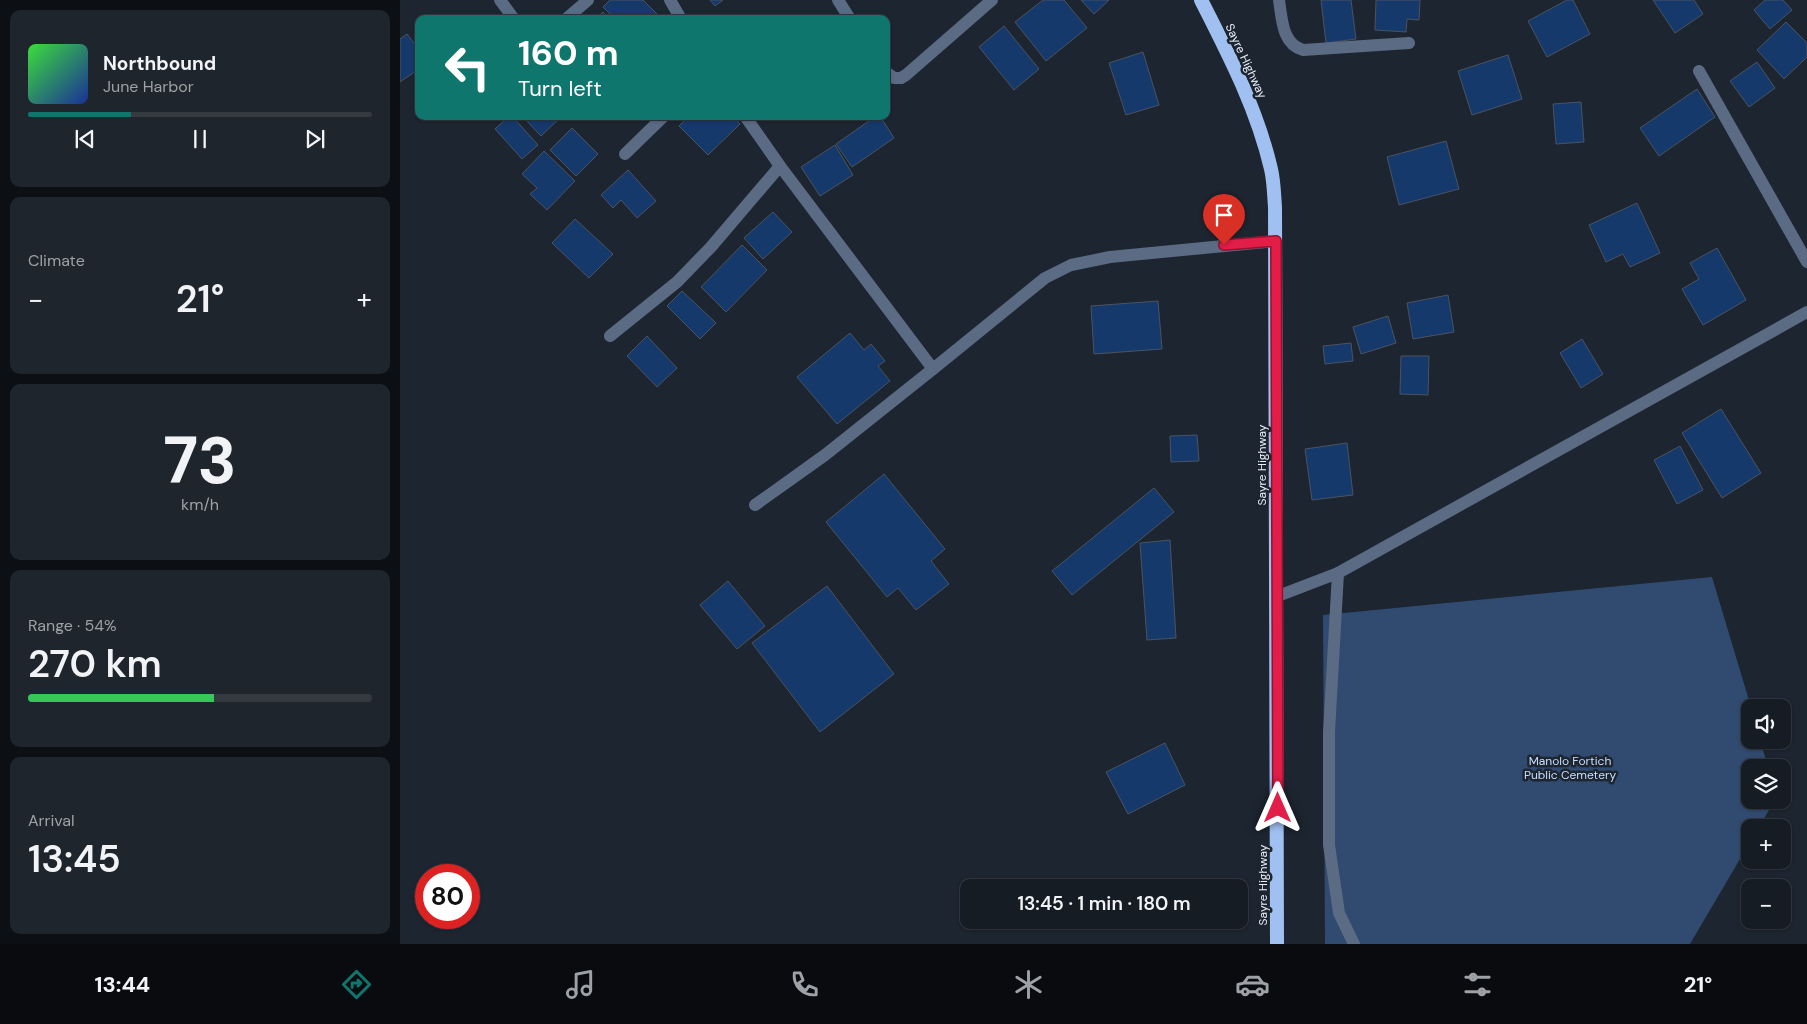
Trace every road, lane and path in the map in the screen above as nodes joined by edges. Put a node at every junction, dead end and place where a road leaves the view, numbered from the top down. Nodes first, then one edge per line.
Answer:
1 (500, 0) edge
2 (588, 0) edge
3 (670, 0) edge
4 (838, 0) edge
5 (992, 0) edge
6 (1201, 0) edge
7 (1279, 0) edge
8 (511, 15) edge
9 (571, 15) edge
10 (679, 15) edge
11 (847, 15) edge
12 (1409, 43) dead end
13 (1699, 71) dead end
14 (890, 75) edge
15 (660, 120) edge
16 (747, 120) edge
17 (625, 154) dead end
18 (780, 166) junction
19 (1276, 241) junction
20 (1807, 262) edge
21 (1807, 312) edge
22 (610, 336) dead end
23 (933, 369) junction
24 (755, 505) dead end
25 (1338, 573) junction
26 (1278, 596) junction
27 (1278, 944) edge
28 (1354, 944) edge

1 - 8 street
2 - 9 street
3 - 10 street
4 - 11 street
5 - 14 street
6 - 19 highway, Sayre Highway
7 - 12 street
13 - 20 street
15 - 17 street
16 - 18 street
18 - 22 street
18 - 23 street
19 - 23 street
19 - 26 highway, Sayre Highway
21 - 25 street
23 - 24 street
25 - 26 street
25 - 28 street
26 - 27 highway, Sayre Highway

